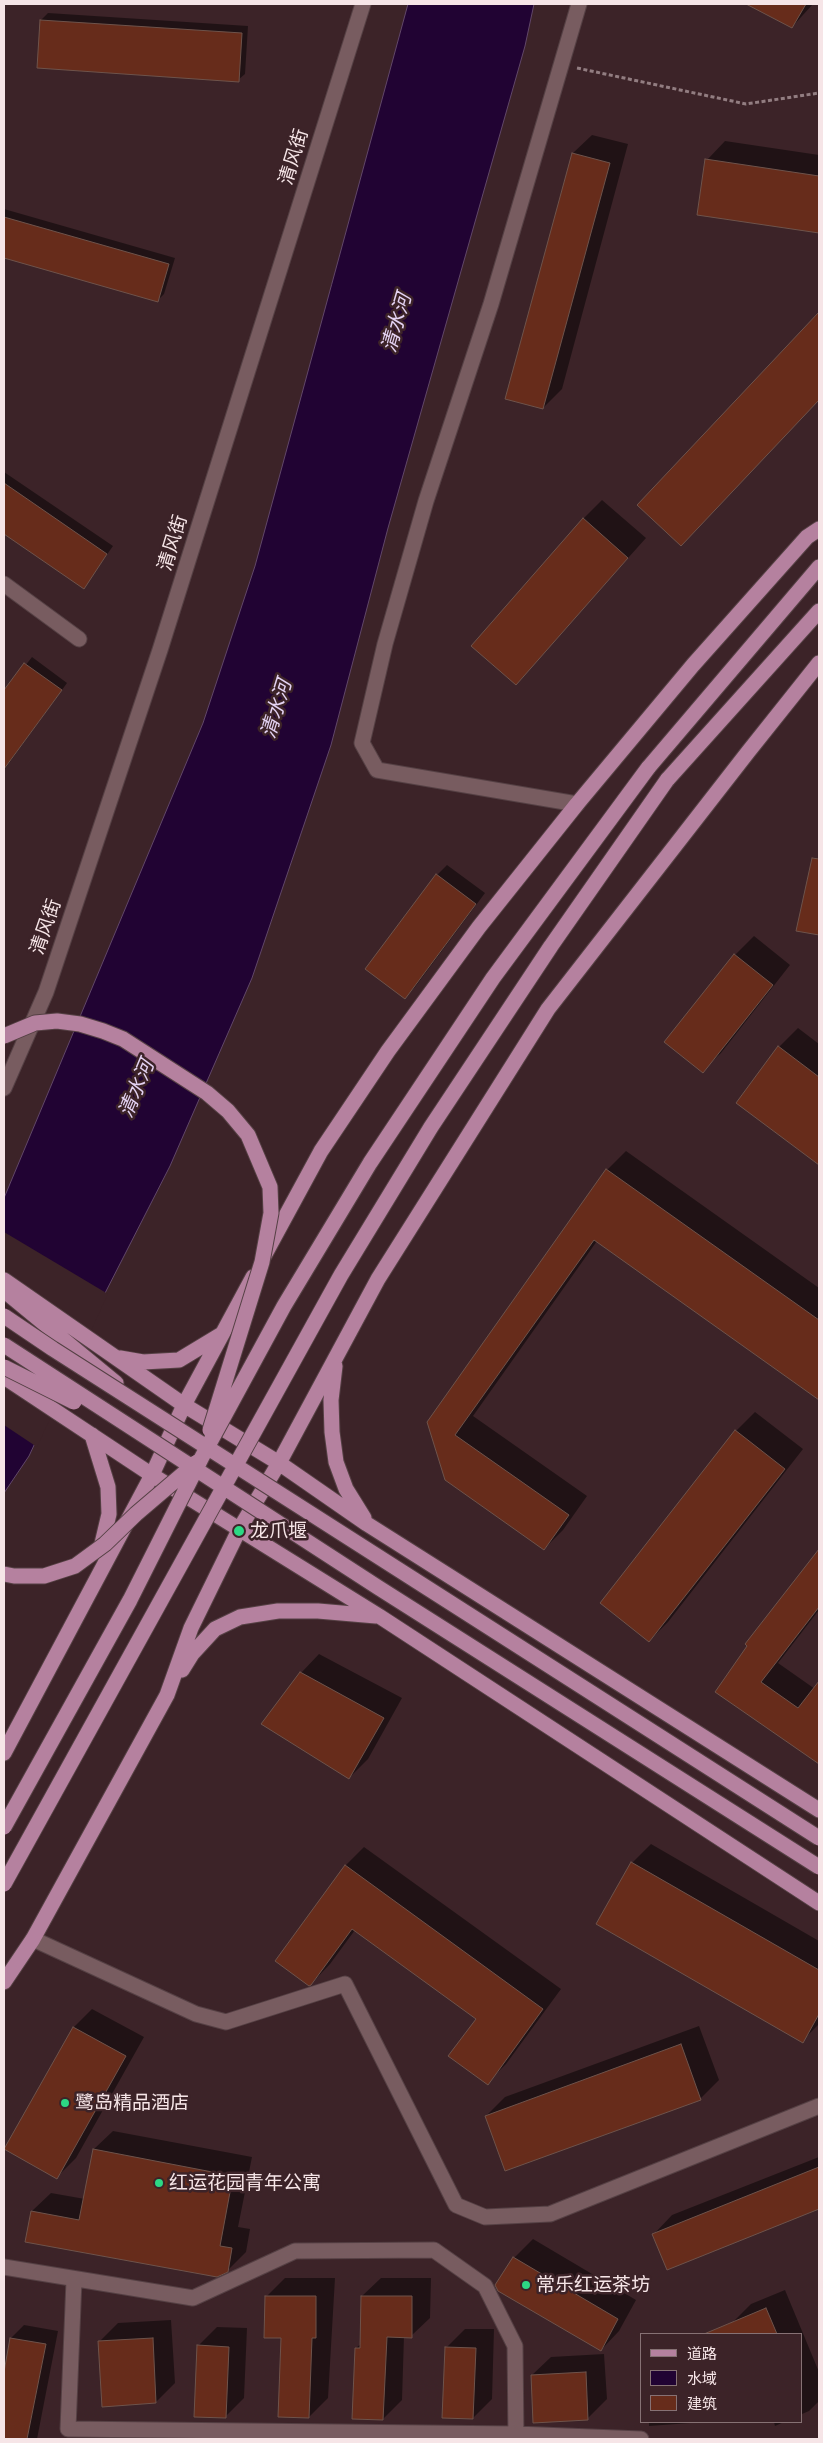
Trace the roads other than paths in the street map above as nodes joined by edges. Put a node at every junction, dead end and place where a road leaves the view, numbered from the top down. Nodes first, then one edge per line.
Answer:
1 (363, 4) edge
2 (579, 4) edge
3 (819, 529) edge
4 (819, 567) edge
5 (4, 584) edge
6 (819, 611) edge
7 (79, 639) dead end
8 (819, 663) edge
9 (577, 804) junction
10 (4, 1036) edge
11 (4, 1088) edge
12 (4, 1280) edge
13 (4, 1291) edge
14 (4, 1316) edge
15 (223, 1333) junction
16 (4, 1345) edge
17 (111, 1354) junction
18 (336, 1357) junction
19 (4, 1367) edge
20 (4, 1377) edge
21 (184, 1405) junction
22 (150, 1411) junction
23 (139, 1434) junction
24 (92, 1435) junction
25 (202, 1457) junction
26 (279, 1463) junction
27 (152, 1475) junction
28 (367, 1524) junction
29 (240, 1528) junction
30 (4, 1574) edge
31 (78, 1611) junction
32 (380, 1616) junction
33 (167, 1695) junction
34 (4, 1753) edge
35 (819, 1810) edge
36 (4, 1827) edge
37 (819, 1838) edge
38 (819, 1867) edge
39 (4, 1884) edge
40 (819, 1903) edge
41 (33, 1939) junction
42 (4, 1982) edge
43 (819, 2106) edge
44 (4, 2267) edge
45 (74, 2280) junction
46 (516, 2436) edge
47 (641, 2439) edge

1 - 11 street, 清风街
2 - 9 street
3 - 9 main road
4 - 25 main road, bridge
5 - 7 street
6 - 39 main road, bridge
8 - 18 main road
9 - 15 main road
10 - 25 main road, bridge
12 - 17 main road
13 - 22 main road, bridge
14 - 22 main road, bridge
15 - 17 main road
15 - 21 main road
16 - 23 main road, bridge
17 - 21 main road
18 - 26 main road
18 - 28 main road
19 - 23 main road, bridge
20 - 24 main road
21 - 26 main road
21 - 27 main road
22 - 37 main road, bridge
23 - 38 main road, bridge
24 - 27 main road
24 - 31 main road
25 - 30 main road, bridge
25 - 36 main road, bridge
26 - 28 main road
26 - 29 main road
27 - 29 main road
27 - 31 main road
28 - 35 main road
29 - 32 main road
29 - 33 main road
31 - 34 main road
32 - 33 main road
32 - 40 main road
33 - 41 main road
41 - 42 main road
41 - 43 street
44 - 45 street
45 - 46 street
45 - 46 street
46 - 47 street

